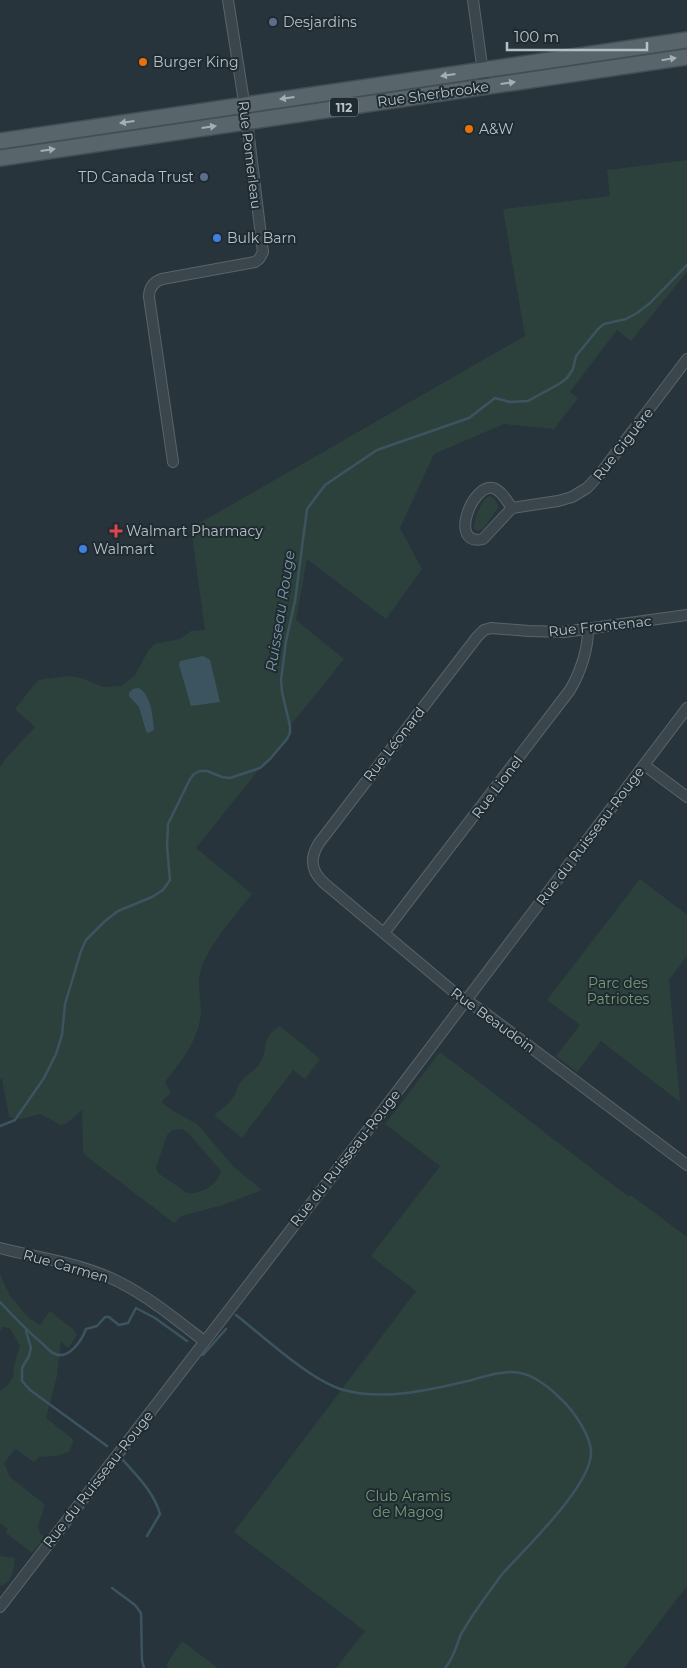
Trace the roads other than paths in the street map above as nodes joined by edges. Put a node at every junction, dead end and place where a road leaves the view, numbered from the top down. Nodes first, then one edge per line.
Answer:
1 (228, 0) edge
2 (473, 0) edge
3 (687, 40) edge
4 (687, 57) edge
5 (482, 70) junction
6 (485, 87) junction
7 (244, 105) junction
8 (247, 121) junction
9 (0, 141) edge
10 (0, 158) edge
11 (687, 359) edge
12 (173, 462) dead end
13 (512, 508) junction
14 (687, 615) edge
15 (484, 630) joint
16 (588, 630) junction
17 (687, 708) edge
18 (644, 765) junction
19 (687, 797) edge
20 (312, 863) joint
21 (384, 933) junction
22 (466, 1000) junction
23 (687, 1165) edge
24 (0, 1248) edge
25 (204, 1341) junction
26 (0, 1607) edge

1 - 7 street, Rue Pomerleau
2 - 5 street
3 - 5 main road, Rue Sherbrooke / 112
6 -> 4 main road, Rue Sherbrooke / 112
5 - 6 street
5 -> 7 main road, Rue Sherbrooke / 112
6 - 8 main road, Rue Sherbrooke / 112
7 - 8 street, Rue Pomerleau
7 -> 9 main road, Rue Sherbrooke / 112
10 -> 8 main road, Rue Sherbrooke / 112
8 - 12 street, Rue Pomerleau
11 - 13 street, Rue Giguère
13 - 13 street
14 - 16 street, Rue Frontenac
15 - 16 street, Rue Frontenac
15 - 20 street, Rue Léonard
16 - 21 street, Rue Lionel
17 - 18 street, Rue du Ruisseau-Rouge
18 - 19 street
18 - 22 street, Rue du Ruisseau-Rouge
20 - 21 street, Rue Beaudoin
21 - 22 street, Rue Beaudoin
22 - 23 street, Rue Beaudoin
22 - 25 street, Rue du Ruisseau-Rouge
24 - 25 street, Rue Carmen
25 - 26 street, Rue du Ruisseau-Rouge

